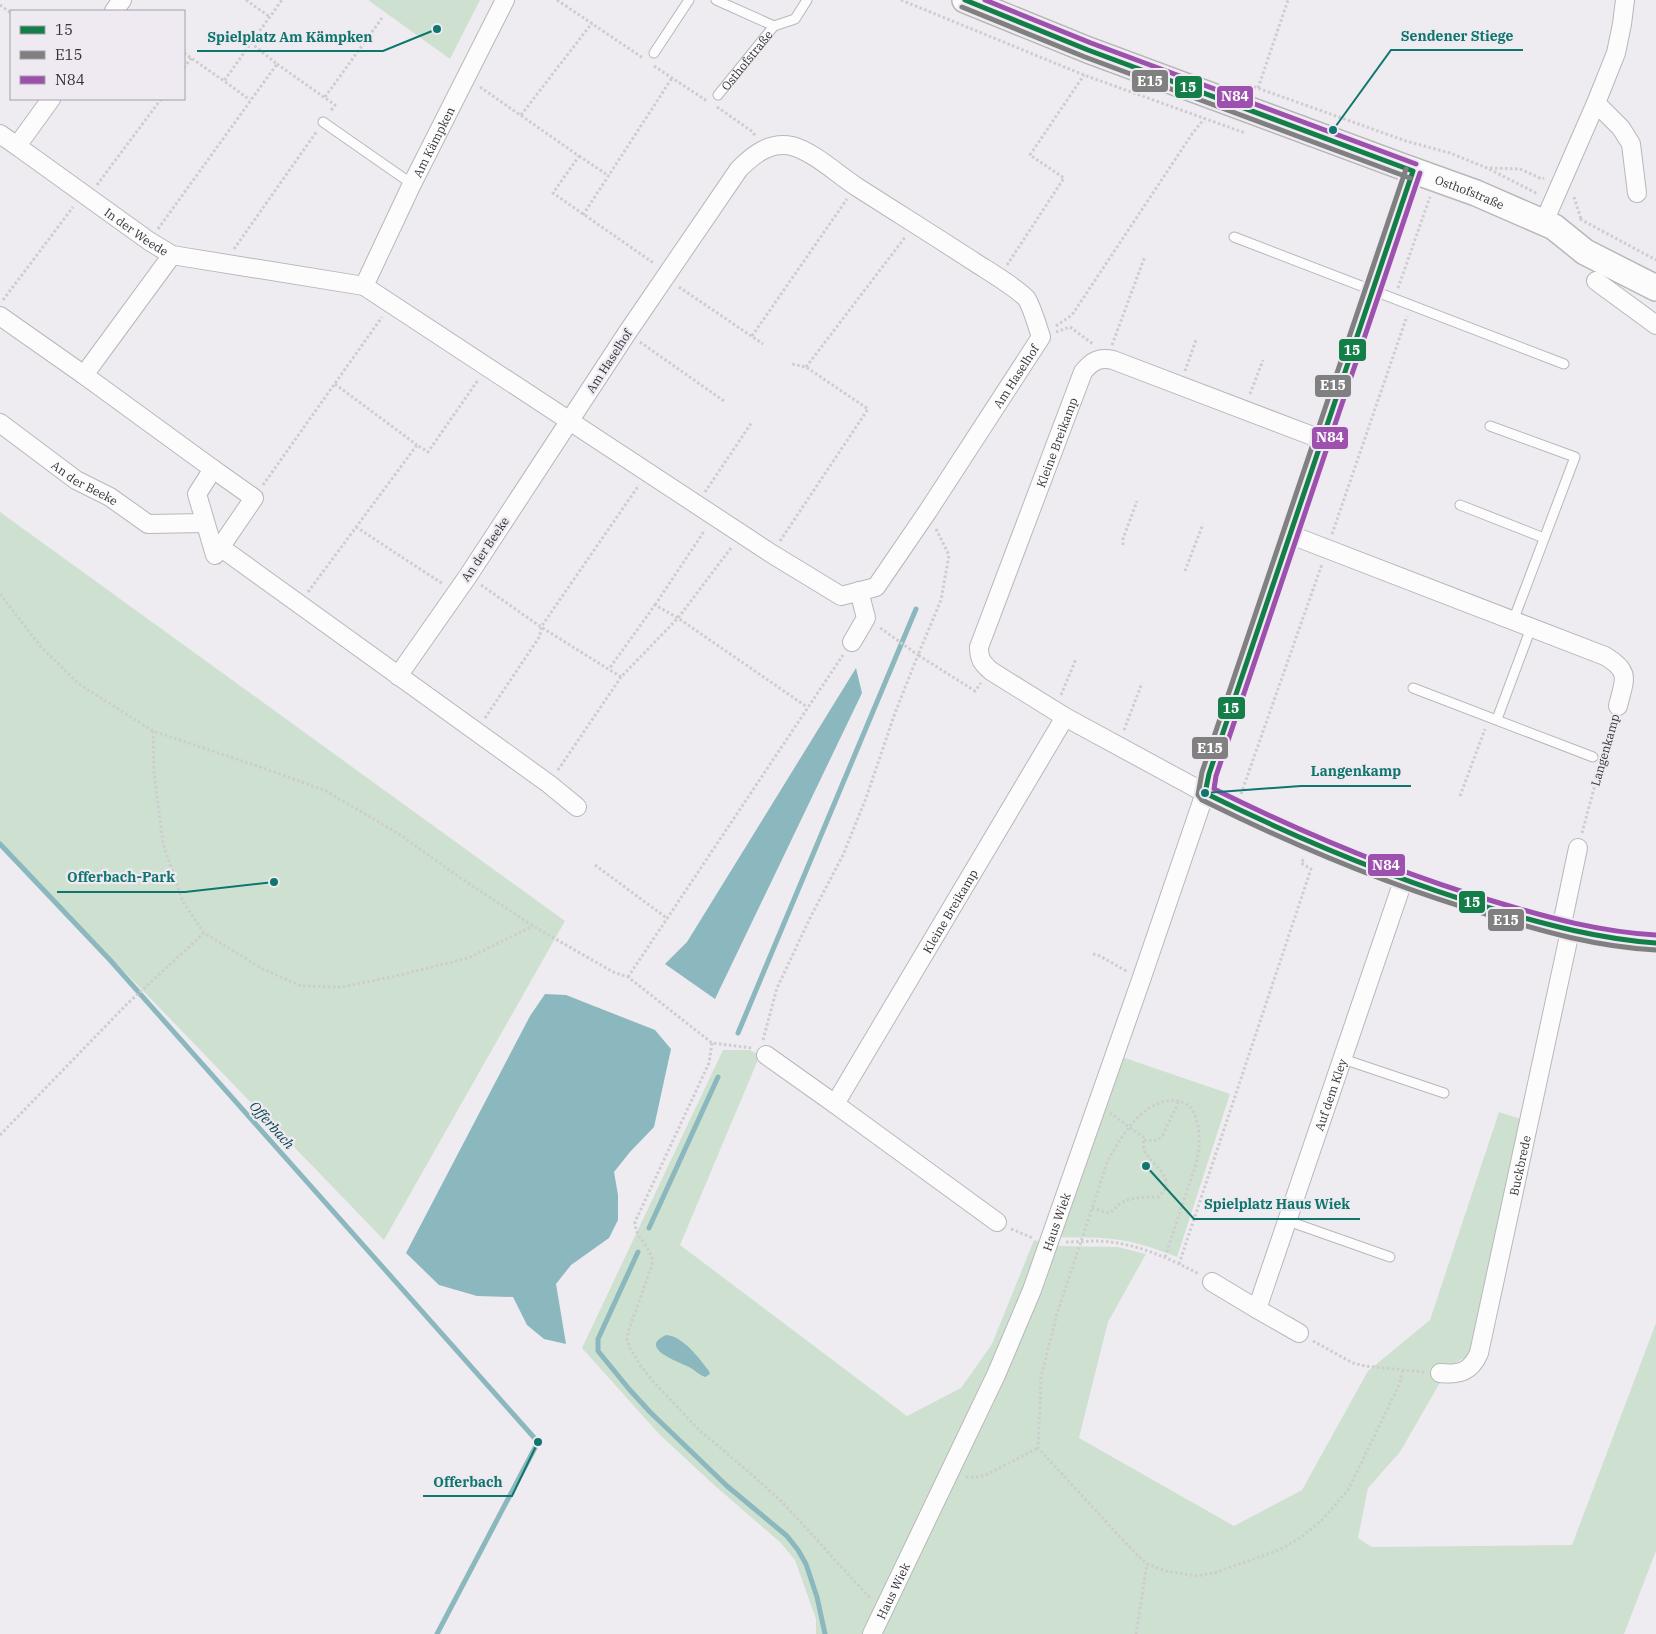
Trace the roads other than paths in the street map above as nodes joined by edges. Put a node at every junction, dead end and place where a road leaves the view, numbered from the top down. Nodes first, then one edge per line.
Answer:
1 (505, 0) edge
2 (689, 0) edge
3 (716, 0) edge
4 (807, 0) edge
5 (965, 0) edge
6 (1625, 0) edge
7 (774, 26) junction
8 (654, 53) dead end
9 (718, 95) dead end
10 (50, 100) edge
11 (1596, 104) junction
12 (323, 122) road end
13 (0, 134) edge
14 (17, 146) junction
15 (1413, 171) junction
16 (412, 184) junction
17 (1637, 193) dead end
18 (1550, 217) junction
19 (1234, 237) dead end
20 (172, 255) junction
21 (1653, 263) edge
22 (1596, 281) dead end
23 (364, 286) junction
24 (1656, 288) edge
25 (1373, 290) junction
26 (0, 316) edge
27 (1656, 326) edge
28 (1564, 364) dead end
29 (84, 376) junction
30 (571, 421) junction
31 (0, 423) edge
32 (1490, 426) dead end
33 (1323, 440) junction
34 (213, 469) junction
35 (1460, 505) dead end
36 (204, 523) junction
37 (1291, 535) junction
38 (1544, 538) junction
39 (220, 547) junction
40 (859, 591) junction
41 (1513, 621) junction
42 (1531, 628) junction
43 (852, 642) road end
44 (398, 676) junction
45 (1413, 688) dead end
46 (1618, 706) road end
47 (1060, 714) junction
48 (1493, 718) junction
49 (1597, 758) road end
50 (1206, 793) junction
51 (577, 806) dead end
52 (1578, 848) road end
53 (1403, 881) junction
54 (1565, 930) junction
55 (1656, 943) edge
56 (761, 1049) road end
57 (1343, 1059) junction
58 (1444, 1093) dead end
59 (835, 1104) junction
60 (1288, 1221) junction
61 (996, 1222) road end
62 (1390, 1257) dead end
63 (1212, 1282) road end
64 (1257, 1309) junction
65 (1299, 1334) road end
66 (1440, 1373) dead end
67 (872, 1634) edge

1 - 16 street, Am Kämpken
2 - 8 lane
3 - 7 lane, Osthofstraße
4 - 7 lane, Osthofstraße
5 - 15 street, Osthofstraße
6 - 11 street
7 - 9 lane, Osthofstraße
10 - 14 street
11 - 17 street
11 - 18 street
12 - 16 lane
13 - 14 street, In der Weede
14 - 20 street, In der Weede
15 - 18 street, Osthofstraße
15 - 25 street
16 - 23 street, Am Kämpken
18 - 21 street, Osthofstraße
18 - 24 street, Osthofstraße
19 - 25 lane
20 - 23 street, In der Weede
20 - 29 street
22 - 27 street
23 - 30 street, Am Haselhof
25 - 28 lane
25 - 33 street
26 - 29 street
29 - 34 street
30 - 40 street, Am Haselhof
30 - 40 street, Am Haselhof
30 - 44 street, An der Beeke
31 - 36 street, An der Beeke
32 - 38 lane
33 - 37 street
33 - 47 street, Kleine Breikamp
34 - 36 street
34 - 39 street
35 - 38 lane
36 - 39 street
37 - 41 street, Langenkamp
37 - 50 street
38 - 41 lane
39 - 44 street
40 - 43 street
41 - 42 street, Langenkamp
42 - 46 street, Langenkamp
42 - 48 lane
44 - 51 street
45 - 48 lane, Langenkamp
47 - 50 street, Kleine Breikamp
47 - 59 street, Kleine Breikamp
48 - 49 lane, Langenkamp
50 - 53 street
50 - 67 street, Haus Wiek
52 - 54 street
53 - 54 street
53 - 57 street, Auf dem Kley
54 - 55 street
54 - 66 street, Buckbrede
56 - 59 street
57 - 58 lane
57 - 60 street, Auf dem Kley
59 - 61 street
60 - 62 lane
60 - 64 street, Auf dem Kley
63 - 64 street
64 - 65 street

